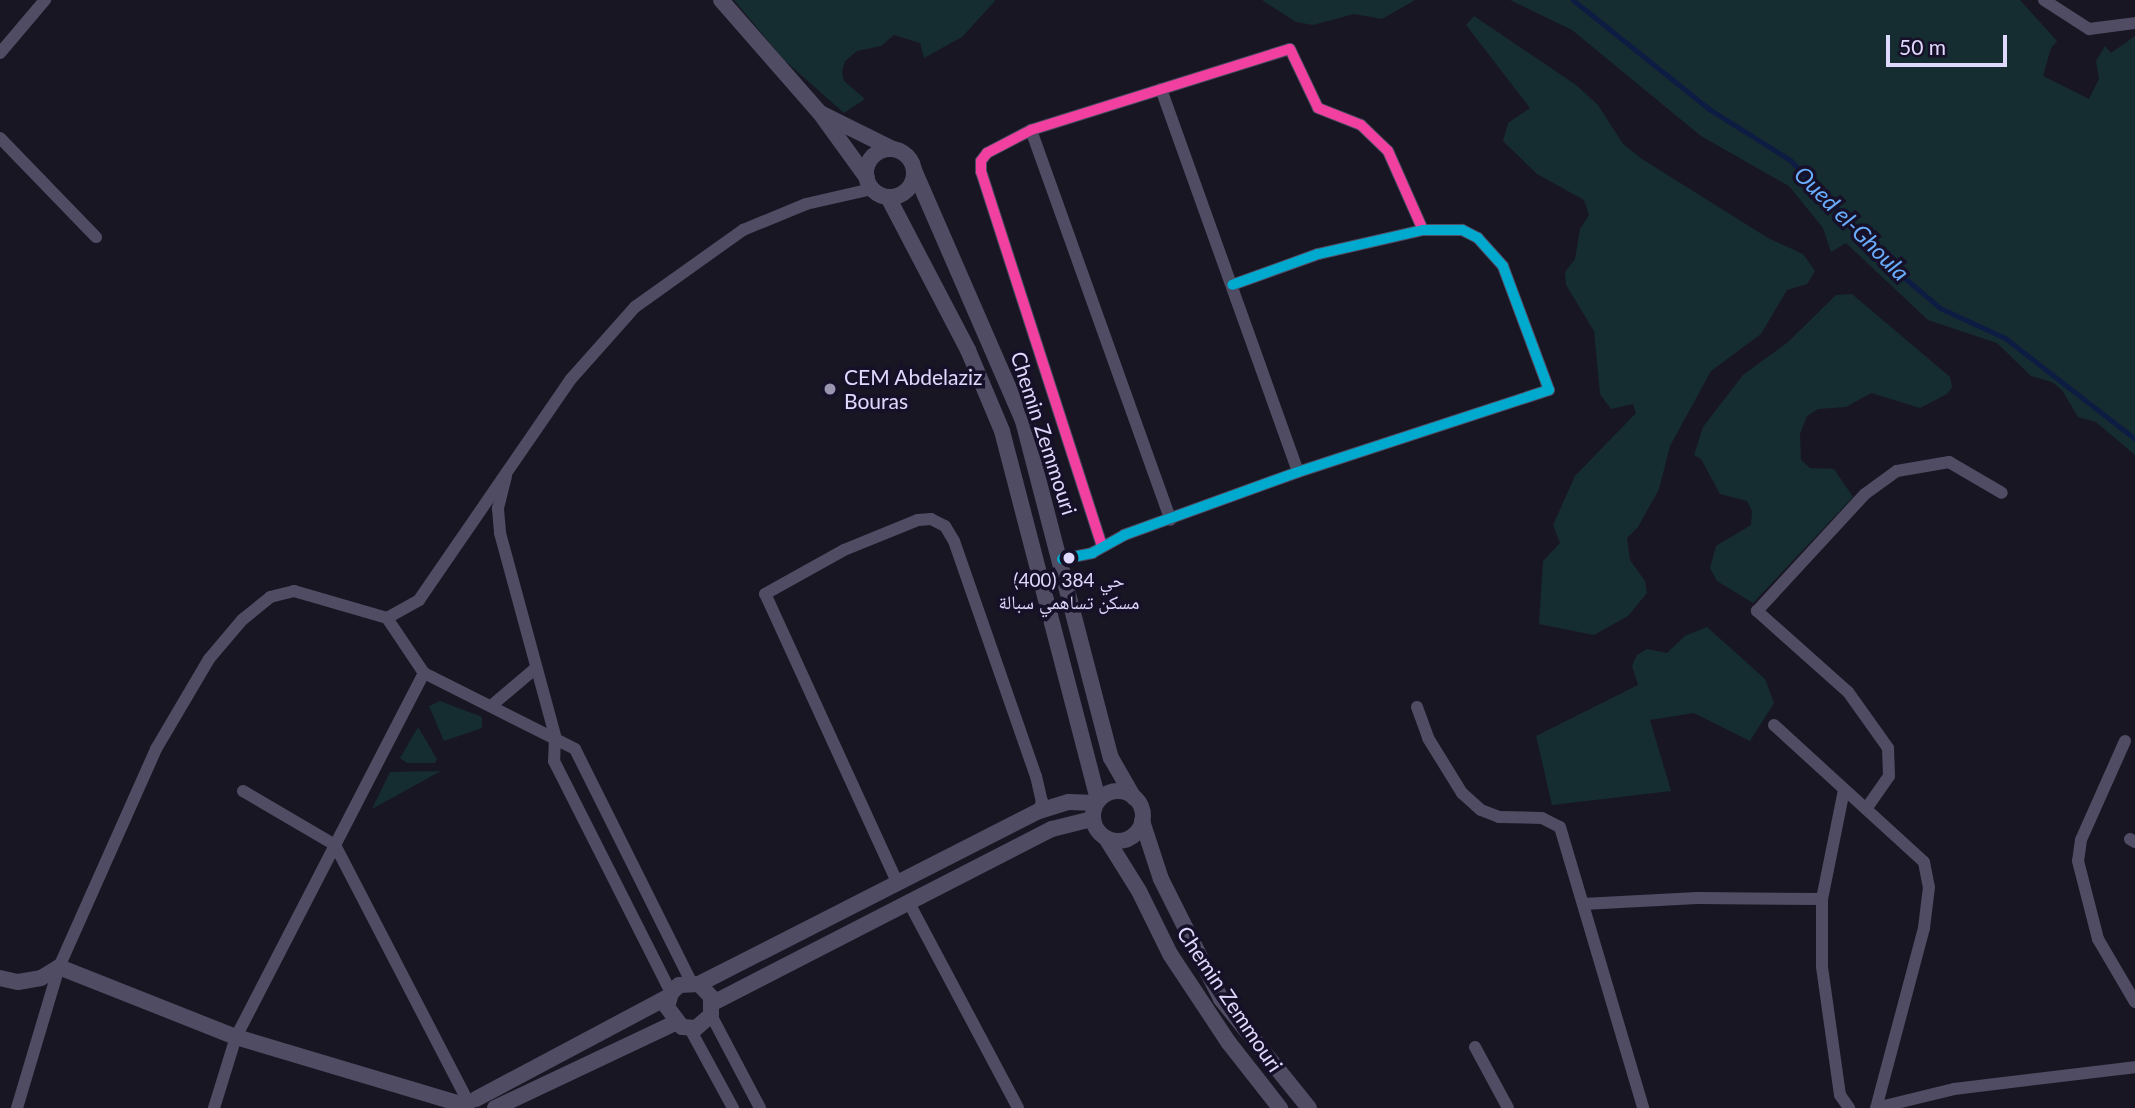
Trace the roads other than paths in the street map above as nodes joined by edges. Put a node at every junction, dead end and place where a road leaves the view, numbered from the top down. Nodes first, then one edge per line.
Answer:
1 (45, 0) edge
2 (721, 0) edge
3 (2044, 0) edge
4 (2135, 23) edge
5 (0, 53) edge
6 (1161, 89) junction
7 (820, 113) junction
8 (1031, 130) junction
9 (0, 138) edge
10 (893, 149) junction
11 (914, 170) junction
12 (870, 183) junction
13 (888, 197) junction
14 (1423, 230) junction
15 (96, 237) dead end
16 (1232, 285) junction
17 (510, 462) junction
18 (1298, 472) junction
19 (2002, 493) dead end
20 (1171, 520) junction
21 (1102, 546) junction
22 (1062, 559) junction
23 (387, 618) junction
24 (536, 668) junction
25 (424, 673) junction
26 (491, 706) junction
27 (1417, 708) dead end
28 (1773, 725) dead end
29 (555, 736) junction
30 (2125, 741) dead end
31 (1844, 790) junction
32 (243, 791) dead end
33 (1134, 798) junction
34 (1097, 801) junction
35 (1866, 809) junction
36 (1039, 811) junction
37 (1093, 819) junction
38 (1142, 821) junction
39 (1106, 838) junction
40 (335, 845) junction
41 (900, 884) junction
42 (1822, 899) junction
43 (909, 900) junction
44 (1583, 904) junction
45 (59, 967) junction
46 (0, 978) edge
47 (695, 983) junction
48 (669, 995) junction
49 (2135, 1002) edge
50 (712, 1009) junction
51 (682, 1026) junction
52 (236, 1037) junction
53 (1475, 1046) dead end
54 (2135, 1068) edge
55 (473, 1105) edge
56 (17, 1108) edge
57 (214, 1108) edge
58 (495, 1108) edge
59 (733, 1108) edge
60 (760, 1108) edge
61 (1018, 1108) edge
62 (1280, 1108) edge
63 (1309, 1108) edge
64 (1508, 1108) edge
65 (1643, 1108) edge
66 (1849, 1108) edge

1 - 5 street
2 - 7 street
3 - 4 street
6 - 8 street
6 - 14 street
6 - 16 street
7 - 10 street
7 - 12 street
8 - 20 street
8 - 21 street
9 - 15 street
10 - 11 street
10 - 12 street
11 - 13 street
11 - 22 street, Chemin Zemmouri
12 - 13 street
12 - 17 street
13 - 34 street, Chemin Zemmouri
14 - 16 street
14 - 18 street
16 - 18 street
17 - 23 street
17 - 24 street
18 - 20 street
19 - 35 street
20 - 21 street
21 - 22 street
22 - 33 street, Chemin Zemmouri
23 - 25 street
23 - 45 street
24 - 26 street
24 - 29 street
25 - 26 street
25 - 40 street
26 - 29 street
27 - 44 street
28 - 31 street
29 - 47 street
29 - 48 street
30 - 49 street
31 - 35 street
31 - 42 street
32 - 40 street
33 - 34 street
33 - 38 street
34 - 36 street
34 - 37 street
35 - 54 street
36 - 41 street
36 - 41 street
37 - 39 street
37 - 43 street
38 - 39 street
38 - 63 street, Chemin Zemmouri
39 - 62 street, Chemin Zemmouri
40 - 52 street
40 - 55 street
41 - 43 street
41 - 43 street
41 - 47 street
42 - 44 street
42 - 66 street
43 - 50 street
43 - 61 street
44 - 65 street
45 - 46 street
45 - 52 street
45 - 56 street
47 - 48 street
47 - 50 street
48 - 51 street
48 - 55 street
50 - 51 street
50 - 60 street
51 - 58 street
51 - 59 street
52 - 55 street
52 - 57 street
53 - 64 street

